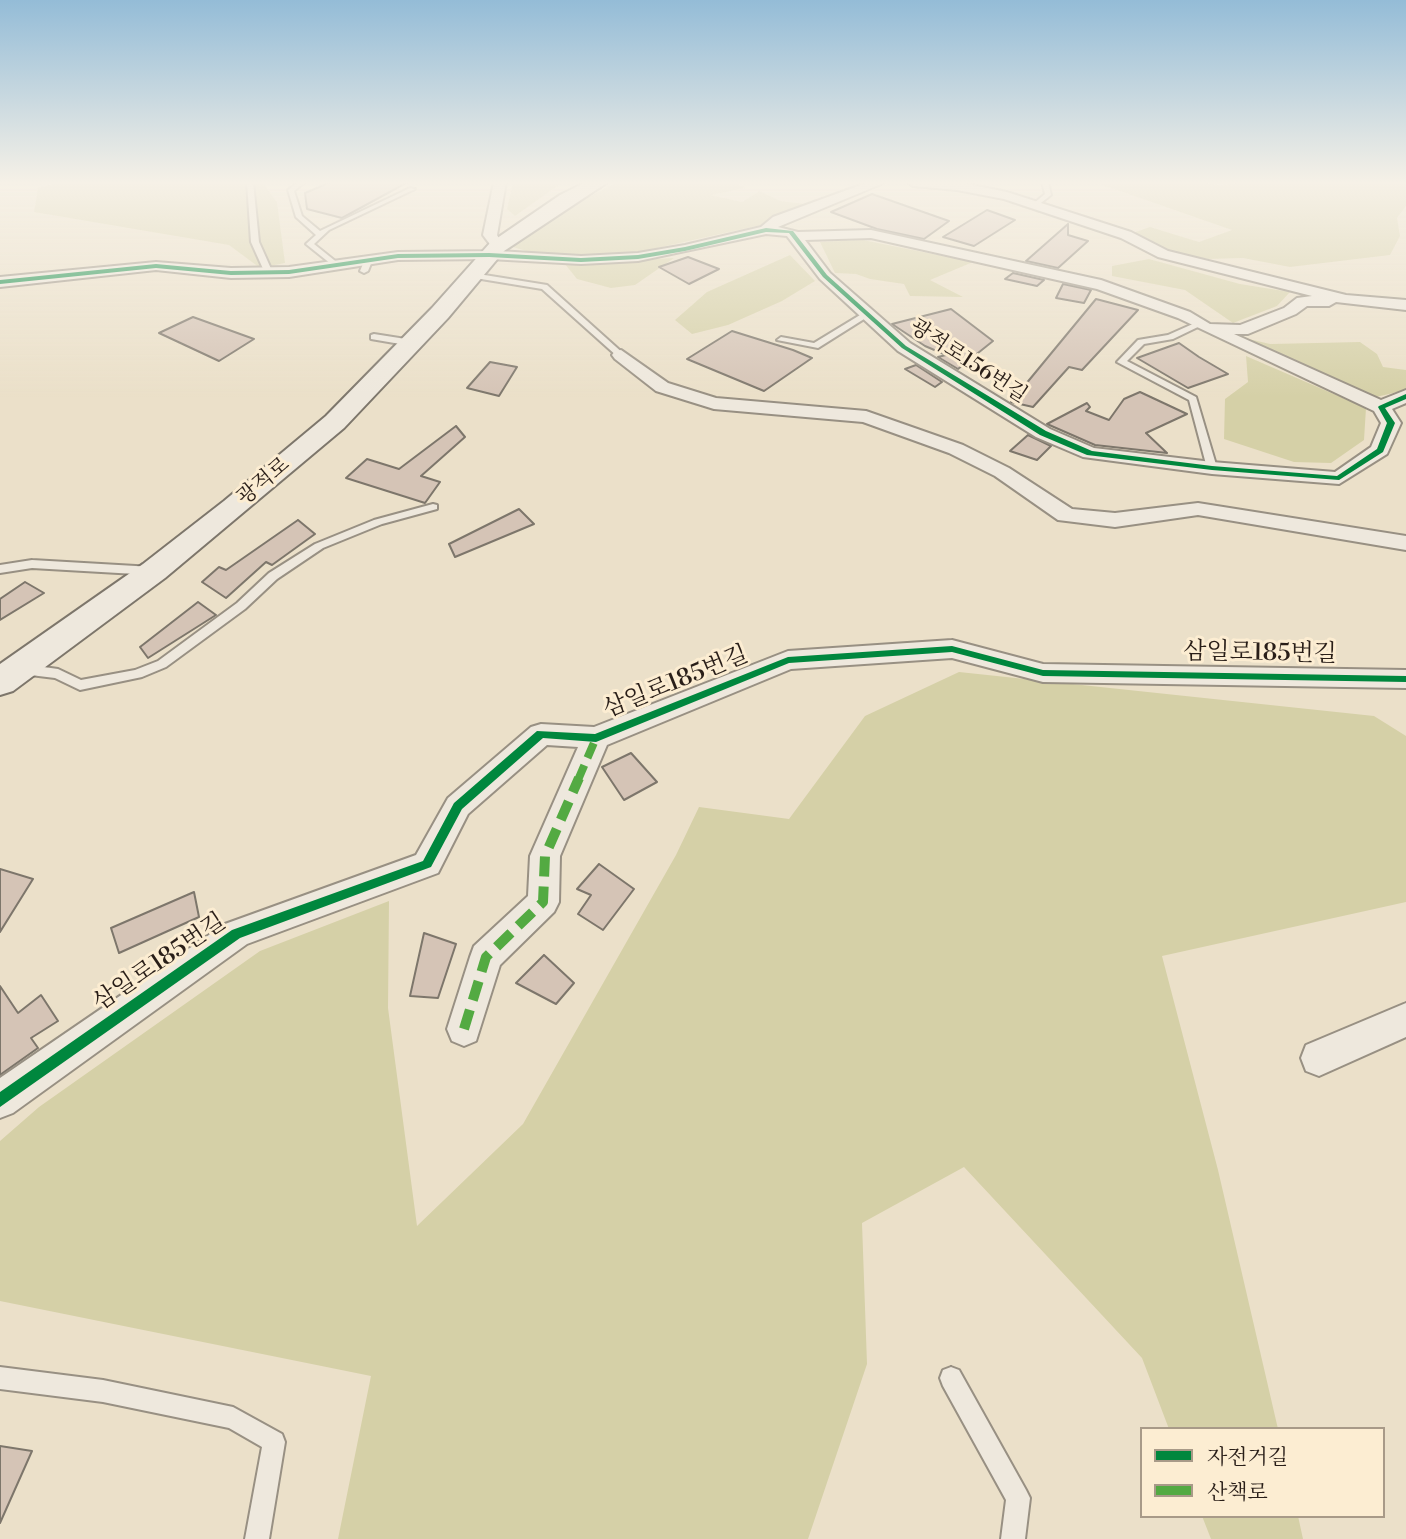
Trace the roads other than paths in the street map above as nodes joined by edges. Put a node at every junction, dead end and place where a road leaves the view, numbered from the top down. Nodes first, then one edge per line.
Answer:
1 (260, 254) edge
2 (322, 254) edge
3 (439, 254) edge
4 (491, 254) edge
5 (521, 254) edge
6 (659, 254) edge
7 (808, 254) edge
8 (965, 254) edge
9 (1163, 254) edge
10 (336, 265) junction
11 (268, 271) junction
12 (472, 275) junction
13 (0, 282) edge
14 (1306, 296) junction
15 (1406, 305) edge
16 (868, 314) junction
17 (1201, 326) junction
18 (374, 337) dead end
19 (781, 340) dead end
20 (412, 343) junction
21 (621, 355) joint
22 (1406, 396) edge
23 (1381, 407) junction
24 (1212, 468) junction
25 (433, 507) dead end
26 (1406, 544) edge
27 (0, 569) edge
28 (154, 571) junction
29 (11, 676) edge
30 (1406, 679) edge
31 (596, 738) junction
32 (1406, 1020) edge
33 (464, 1029) dead end
34 (1319, 1058) dead end
35 (0, 1100) edge
36 (0, 1378) edge
37 (951, 1378) dead end
38 (257, 1539) edge
39 (1013, 1539) edge

1 - 11 lane
2 - 10 lane
3 - 10 street
4 - 12 main road, 광적로
5 - 6 street
7 - 16 street, 광적로156번길
8 - 17 street
9 - 14 street
10 - 11 street
11 - 13 street
12 - 20 main road, 광적로
12 - 21 lane
14 - 15 street
14 - 17 street
16 - 19 lane
16 - 24 street, 광적로156번길
17 - 23 street
17 - 24 lane
18 - 20 lane
20 - 28 main road, 광적로
21 - 26 street
22 - 23 street
23 - 24 street, 광적로156번길
25 - 29 lane
27 - 28 lane
28 - 29 main road, 광적로
30 - 31 street, 삼일로185번길
31 - 33 street, 삼일로185번길
31 - 35 street, 삼일로185번길
32 - 34 street
36 - 38 lane
37 - 39 lane

